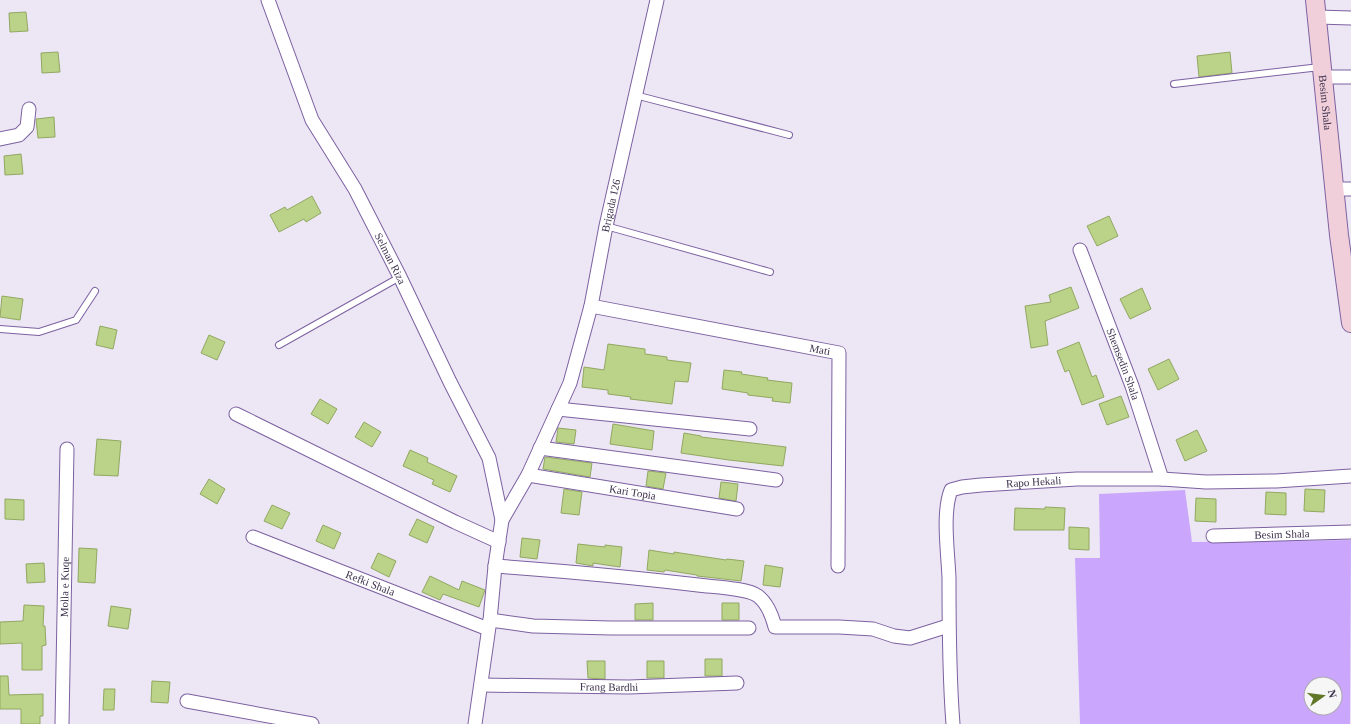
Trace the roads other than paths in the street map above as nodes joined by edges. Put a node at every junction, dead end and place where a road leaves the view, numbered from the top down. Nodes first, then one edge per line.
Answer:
1 (268, 0) edge
2 (657, 0) edge
3 (1316, 8) edge
4 (1351, 18) edge
5 (1323, 72) junction
6 (1351, 77) edge
7 (1174, 84) dead end
8 (635, 95) junction
9 (29, 109) dead end
10 (789, 136) dead end
11 (0, 139) edge
12 (1343, 189) edge
13 (606, 226) junction
14 (1080, 250) dead end
15 (770, 272) dead end
16 (1347, 272) edge
17 (400, 277) junction
18 (95, 291) dead end
19 (591, 306) junction
20 (1351, 323) edge
21 (0, 329) edge
22 (279, 345) dead end
23 (558, 409) junction
24 (236, 414) dead end
25 (750, 430) dead end
26 (540, 448) junction
27 (67, 449) dead end
28 (528, 475) junction
29 (1351, 476) edge
30 (1162, 479) junction
31 (776, 480) dead end
32 (737, 509) dead end
33 (502, 520) junction
34 (1351, 532) edge
35 (1213, 536) dead end
36 (253, 537) dead end
37 (499, 542) junction
38 (495, 566) junction
39 (838, 566) dead end
40 (489, 624) junction
41 (948, 626) junction
42 (749, 628) dead end
43 (737, 683) dead end
44 (481, 685) junction
45 (187, 701) dead end
46 (62, 724) edge
47 (312, 724) edge
48 (475, 724) edge
49 (953, 724) edge

1 - 17 street, Selman Riza
2 - 8 street, Brigada 126
3 - 4 street, Besim Shala
3 - 5 street, Besim Shala
5 - 6 street
5 - 7 lane
5 - 12 street, Besim Shala
8 - 10 lane
8 - 13 street, Brigada 126
9 - 11 street
12 - 16 street, Besim Shala
13 - 15 lane
13 - 19 street, Brigada 126
14 - 30 street, Shemsedin Shala
16 - 20 street, Besim Shala
17 - 22 lane
17 - 33 street, Selman Riza
18 - 21 lane
19 - 23 street, Brigada 126
19 - 39 street, Mati
23 - 25 street
23 - 26 street, Brigada 126
24 - 37 street
26 - 28 street, Brigada 126
26 - 31 street
27 - 46 street, Molla e Kuqe
28 - 32 street, Kari Topia
28 - 33 street, Brigada 126
29 - 30 street, Rapo Hekali
30 - 41 street, Rapo Hekali
33 - 37 street
34 - 35 street, Besim Shala
36 - 40 street, Refki Shala
37 - 38 street
38 - 40 street
38 - 41 street
40 - 42 street, Refki Shala
40 - 44 street
41 - 49 street, Rapo Hekali
43 - 44 street, Frang Bardhi
44 - 48 street
45 - 47 street

